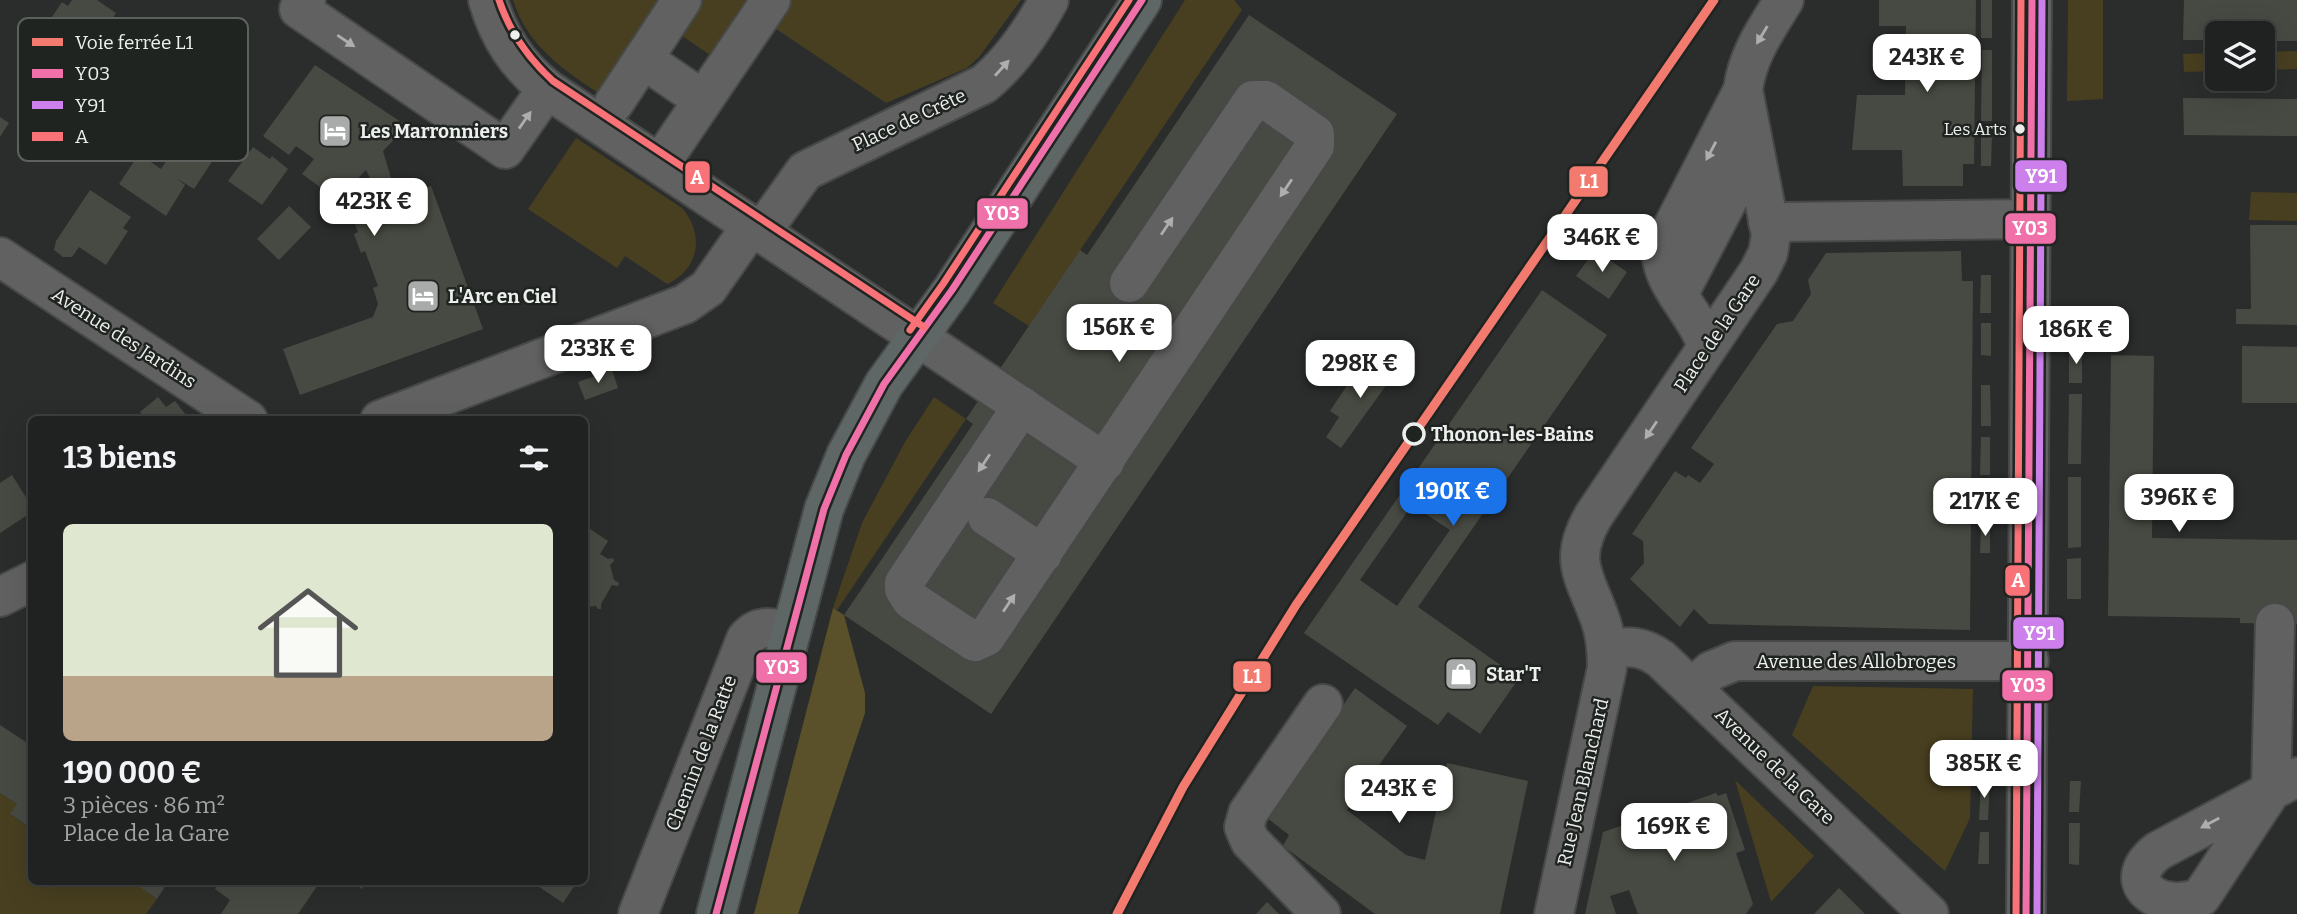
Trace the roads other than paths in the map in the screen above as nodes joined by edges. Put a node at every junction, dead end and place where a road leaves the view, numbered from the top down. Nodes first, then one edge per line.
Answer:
1 (488, 0) edge
2 (682, 0) edge
3 (771, 0) edge
4 (1049, 0) edge
5 (1142, 0) edge
6 (1784, 0) edge
7 (2032, 0) edge
8 (297, 3) edge
9 (643, 59) junction
10 (547, 89) junction
11 (1743, 90) junction
12 (703, 100) junction
13 (614, 103) dead end
14 (1754, 150) junction
15 (660, 164) junction
16 (1765, 205) junction
17 (2031, 219) junction
18 (757, 228) junction
19 (0, 257) edge
20 (1129, 283) dead end
21 (1693, 319) junction
22 (918, 335) junction
23 (1022, 406) junction
24 (242, 416) edge
25 (391, 416) edge
26 (1105, 462) junction
27 (987, 517) dead end
28 (1043, 554) junction
29 (28, 584) edge
30 (0, 597) edge
31 (2276, 623) dead end
32 (791, 632) junction
33 (1607, 650) junction
34 (2029, 661) junction
35 (1692, 688) junction
36 (1322, 704) dead end
37 (2284, 784) edge
38 (638, 914) edge
39 (716, 914) edge
40 (1321, 914) edge
41 (1554, 914) edge
42 (1929, 914) edge
43 (2026, 914) edge

1 - 10 street
2 - 9 street
3 - 12 street
18 -> 4 street, Place de Crête
5 - 22 main road
6 -> 11 street, Place de la Gare
7 - 17 street
8 -> 10 street
9 - 12 street
9 - 13 street
10 - 15 street
11 - 14 street, Place de la Gare
11 -> 21 street
12 - 15 street
14 - 16 street, Place de la Gare
14 - 21 street
15 - 18 street
16 - 17 street
16 - 21 street, Place de la Gare
17 - 34 street
18 - 22 street
18 - 25 street, Place de Crête
19 - 24 street, Avenue des Jardins
20 -> 26 street
21 -> 33 street, Place de la Gare
22 - 23 street
22 - 32 main road
23 - 26 street
23 -> 28 street
26 - 28 street
27 - 28 street
29 - 30 street
31 - 37 street
32 - 38 street, Chemin de la Ratte
32 - 39 main road
33 - 35 street, Avenue de la Gare
33 - 41 street, Rue Jean Blanchard
34 - 35 street, Avenue des Allobroges
34 - 43 street
35 - 42 street, Avenue de la Gare
36 - 40 street

